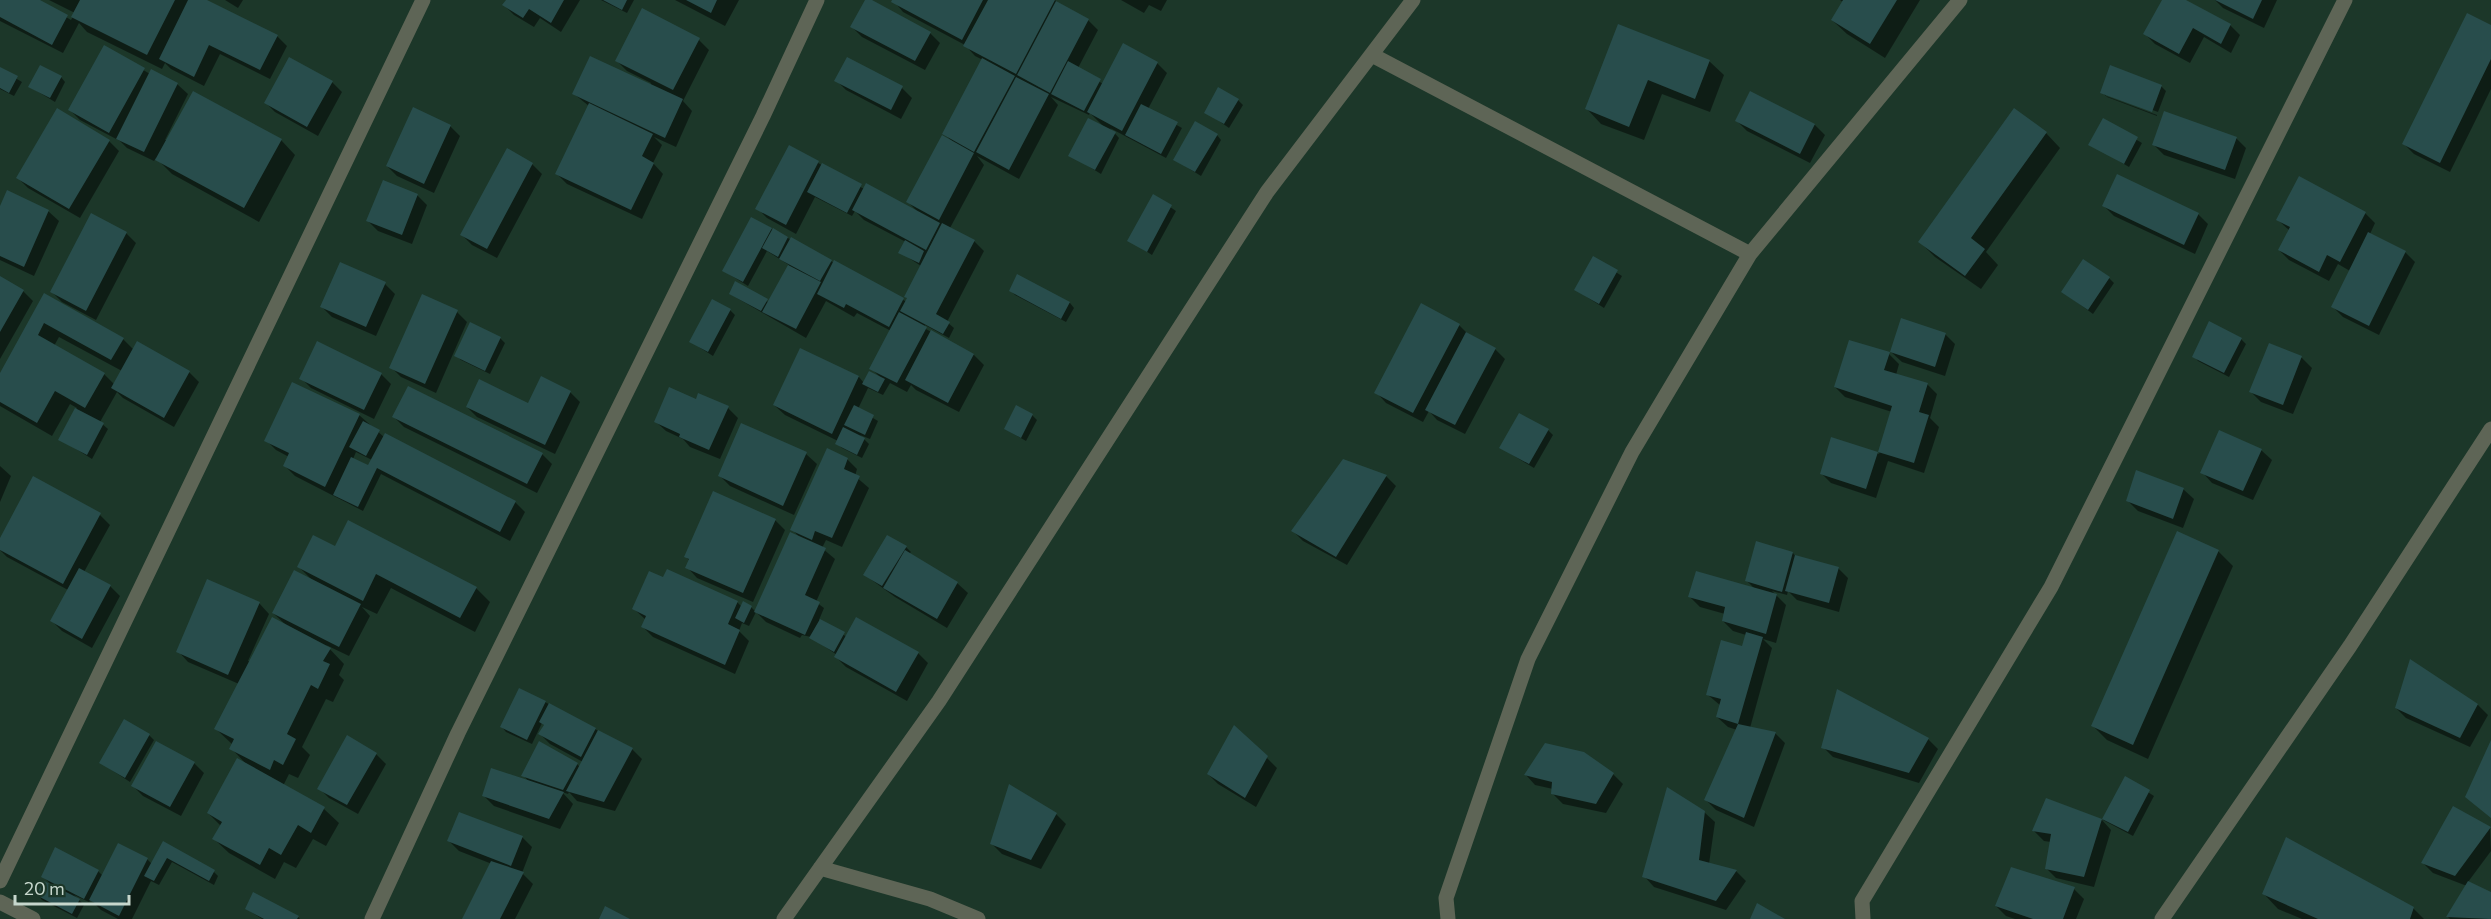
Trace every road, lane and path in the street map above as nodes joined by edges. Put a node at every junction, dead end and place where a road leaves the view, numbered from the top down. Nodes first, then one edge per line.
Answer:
1 (423, 0) edge
2 (817, 0) edge
3 (1413, 0) edge
4 (1960, 0) edge
5 (2345, 0) edge
6 (1372, 54) junction
7 (1750, 254) junction
8 (2491, 429) edge
9 (820, 868) junction
10 (0, 881) edge
11 (0, 903) edge
12 (33, 919) edge
13 (372, 919) edge
14 (784, 919) edge
15 (978, 919) edge
16 (1448, 919) edge
17 (1863, 919) edge
18 (2162, 919) edge

1 - 10 street
2 - 13 street
3 - 6 street
4 - 7 street
5 - 17 street
6 - 7 street
6 - 9 street
7 - 16 street
8 - 18 street
9 - 14 street
9 - 15 street
11 - 12 street

